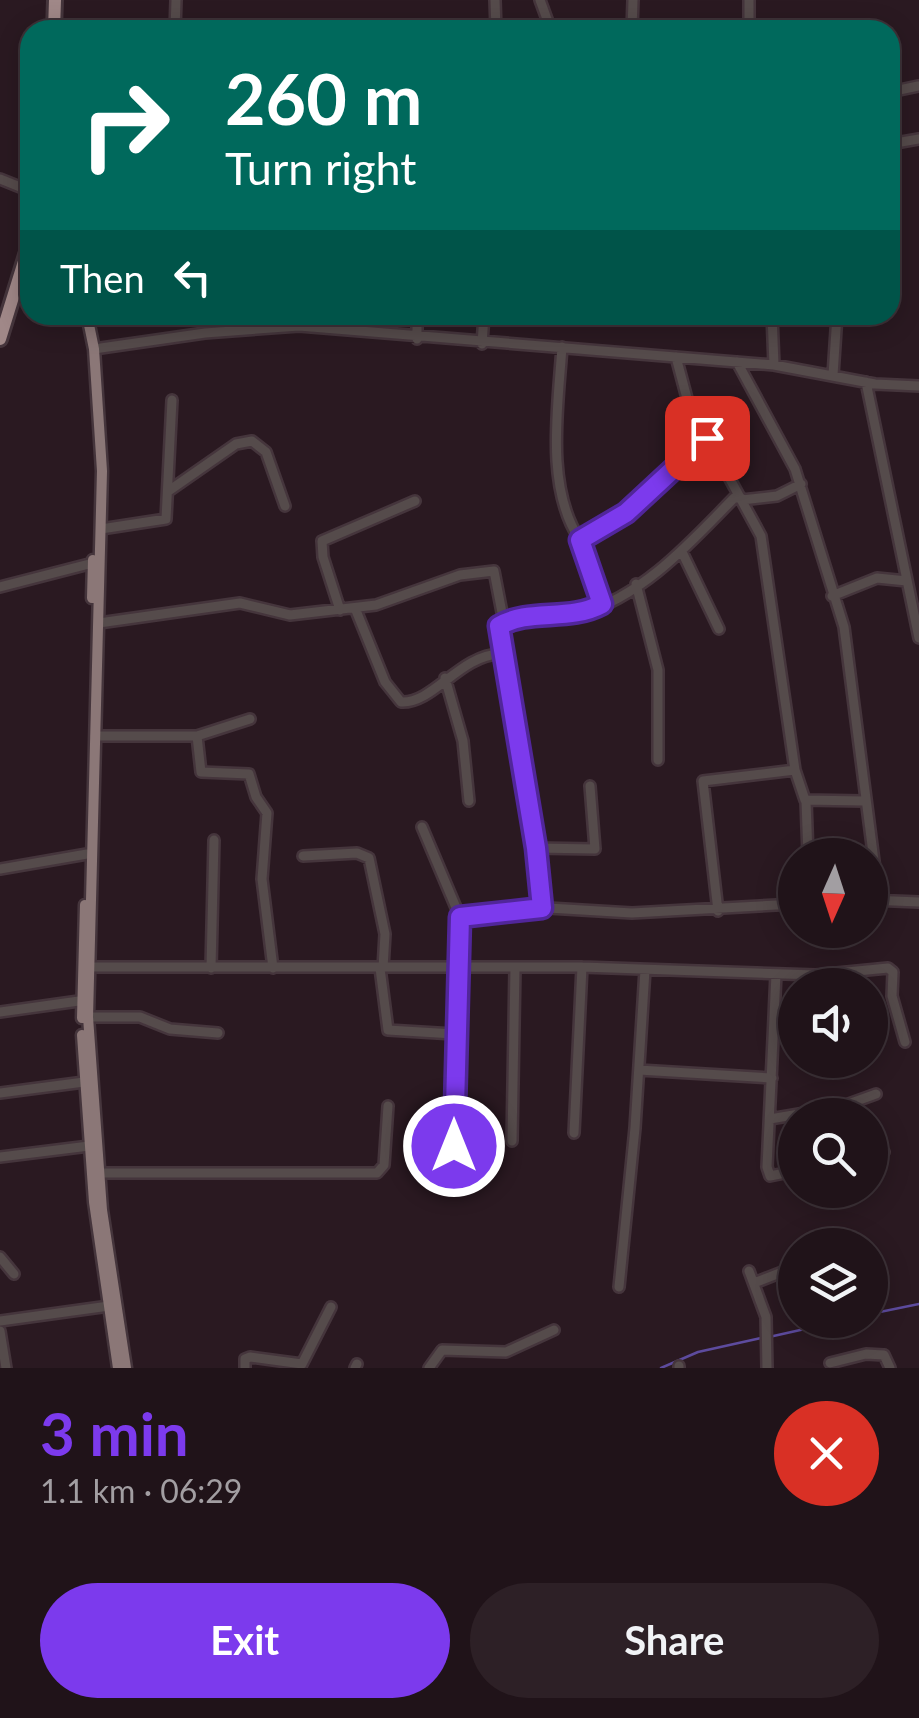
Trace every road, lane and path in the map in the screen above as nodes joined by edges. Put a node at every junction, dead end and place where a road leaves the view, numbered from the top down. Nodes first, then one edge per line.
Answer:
1 (20, 289) edge
2 (4, 313) edge
3 (85, 325) edge
4 (87, 325) edge
5 (334, 325) edge
6 (418, 325) edge
7 (483, 325) edge
8 (772, 325) edge
9 (836, 325) edge
10 (269, 327) joint
11 (333, 329) junction
12 (0, 339) edge
13 (417, 339) junction
14 (482, 344) junction
15 (562, 347) junction
16 (94, 350) junction
17 (676, 357) junction
18 (737, 362) junction
19 (774, 365) junction
20 (833, 376) junction
21 (866, 382) junction
22 (919, 386) edge
23 (172, 400) dead end
24 (707, 438) junction
25 (801, 484) junction
26 (170, 490) junction
27 (742, 499) junction
28 (415, 501) dead end
29 (285, 506) dead end
30 (100, 529) junction
31 (580, 540) junction
32 (684, 554) junction
33 (93, 563) junction
34 (906, 582) junction
35 (0, 587) edge
36 (634, 589) junction
37 (832, 596) junction
38 (602, 604) junction
39 (355, 608) junction
40 (340, 610) junction
41 (504, 622) junction
42 (98, 623) junction
43 (718, 629) dead end
44 (919, 638) edge
45 (500, 654) junction
46 (445, 678) junction
47 (250, 718) dead end
48 (95, 736) junction
49 (197, 736) junction
50 (658, 760) dead end
51 (794, 770) junction
52 (590, 786) dead end
53 (806, 801) junction
54 (863, 801) junction
55 (468, 802) dead end
56 (422, 827) dead end
57 (807, 838) edge
58 (867, 838) edge
59 (214, 840) dead end
60 (536, 848) junction
61 (89, 849) junction
62 (303, 856) dead end
63 (0, 869) edge
64 (888, 901) edge
65 (919, 902) edge
66 (778, 906) edge
67 (542, 908) junction
68 (718, 911) junction
69 (460, 917) junction
70 (90, 967) junction
71 (582, 967) junction
72 (211, 968) junction
73 (273, 968) junction
74 (382, 968) junction
75 (514, 968) junction
76 (458, 969) junction
77 (644, 970) junction
78 (776, 974) junction
79 (85, 1000) junction
80 (0, 1012) edge
81 (88, 1017) junction
82 (218, 1033) dead end
83 (454, 1034) junction
84 (905, 1042) dead end
85 (639, 1070) junction
86 (772, 1078) junction
87 (84, 1082) junction
88 (0, 1093) edge
89 (876, 1094) dead end
90 (388, 1106) dead end
91 (770, 1119) junction
92 (574, 1133) dead end
93 (512, 1141) dead end
94 (89, 1146) junction
95 (454, 1146) dead end
96 (0, 1157) edge
97 (778, 1173) edge
98 (95, 1174) junction
99 (0, 1257) edge
100 (749, 1271) dead end
101 (14, 1274) dead end
102 (778, 1274) edge
103 (754, 1283) junction
104 (618, 1287) dead end
105 (109, 1306) junction
106 (331, 1307) dead end
107 (0, 1321) edge
108 (554, 1330) dead end
109 (0, 1331) edge
110 (830, 1363) dead end
111 (6, 1368) edge
112 (122, 1368) edge
113 (245, 1368) edge
114 (429, 1368) edge
115 (767, 1368) edge
116 (890, 1368) edge

1 - 2 highway
2 - 12 highway
3 - 33 main road
4 - 16 main road
5 - 11 street
6 - 13 street
7 - 14 street
8 - 19 street
9 - 20 street
10 - 11 street
10 - 16 street
11 - 13 street
13 - 14 street
14 - 15 street
15 - 17 street
15 - 31 street
16 - 30 main road
17 - 18 street
17 - 24 street
18 - 19 street
18 - 25 street
19 - 20 street
20 - 21 street
21 - 22 street
21 - 34 street
23 - 26 street
24 - 27 street
24 - 31 street
25 - 27 street
25 - 37 street
26 - 29 street
26 - 30 street
27 - 32 street
27 - 51 street
28 - 40 street
30 - 42 main road
31 - 38 street
32 - 36 street
32 - 43 street
33 - 35 street
33 - 61 main road
34 - 37 street
34 - 44 street
36 - 38 street
36 - 50 street
37 - 54 street
38 - 41 street
39 - 40 street
39 - 41 street
39 - 46 street
40 - 42 street
41 - 45 street
42 - 48 main road
45 - 46 street
45 - 60 street
46 - 55 street
47 - 49 street
48 - 49 street
48 - 61 main road
49 - 73 street
51 - 53 street
51 - 68 street
52 - 60 street
53 - 54 street
53 - 57 street
54 - 58 street
56 - 69 street
59 - 72 street
60 - 67 street
61 - 63 street
61 - 70 main road
61 - 79 main road
62 - 74 street
64 - 65 street
66 - 68 street
67 - 68 street
67 - 69 street
69 - 76 street
70 - 72 street
70 - 79 main road
71 - 75 street
71 - 77 street
71 - 92 street
72 - 73 street
73 - 74 street
74 - 76 street
74 - 83 street
75 - 76 street
75 - 93 street
76 - 83 street
77 - 78 street
77 - 85 street
78 - 84 street
78 - 86 street
79 - 80 street
79 - 81 main road
79 - 87 main road
81 - 82 street
81 - 98 main road
83 - 95 street
85 - 86 street
85 - 104 street
86 - 91 street
87 - 88 street
87 - 94 main road
89 - 91 street
90 - 98 street
91 - 97 street
94 - 96 street
94 - 98 main road
98 - 105 main road
98 - 112 main road
99 - 101 street
100 - 103 street
102 - 103 street
103 - 115 street
105 - 107 street
105 - 112 main road
106 - 113 street
108 - 114 street
109 - 111 street
110 - 116 street

